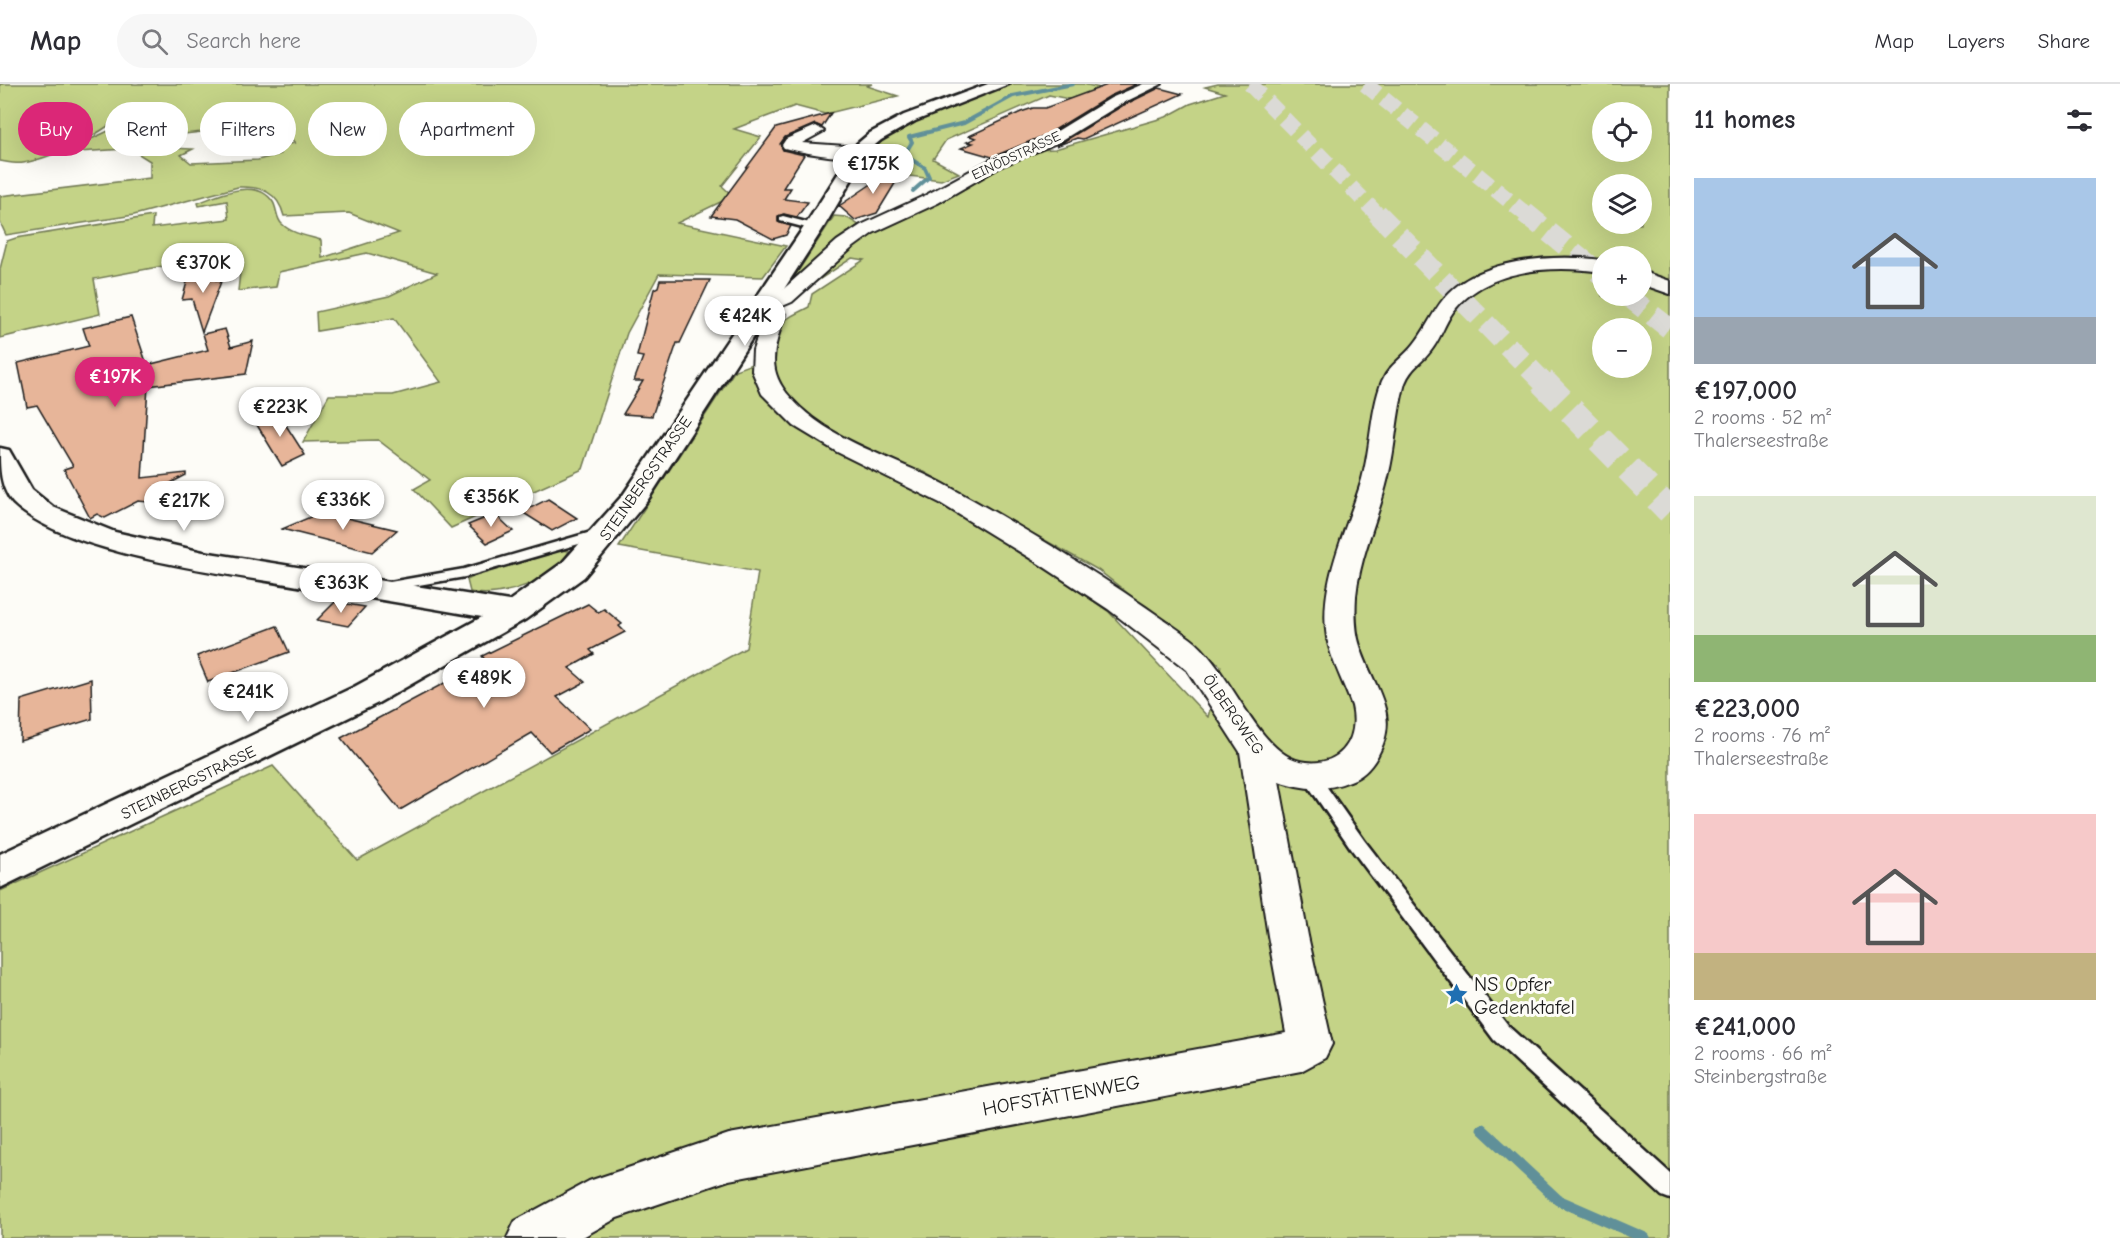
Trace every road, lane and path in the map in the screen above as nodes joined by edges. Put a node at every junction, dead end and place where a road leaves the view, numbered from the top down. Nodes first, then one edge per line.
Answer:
1 (1002, 84) edge
2 (1155, 84) edge
3 (816, 131) dead end
4 (860, 152) junction
5 (783, 219) dead end
6 (814, 227) junction
7 (1592, 265) edge
8 (1652, 281) edge
9 (1670, 288) edge
10 (760, 308) junction
11 (0, 456) edge
12 (609, 531) junction
13 (369, 590) junction
14 (515, 612) junction
15 (1257, 753) junction
16 (1311, 777) junction
17 (0, 872) edge
18 (1670, 1188) edge
19 (532, 1238) edge

1 - 4 main road, STEINBERGSTRASSE
2 - 10 street, EINÖDSTRASSE
3 - 4 street
4 - 6 main road, STEINBERGSTRASSE
5 - 6 lane
6 - 10 main road, STEINBERGSTRASSE
7 - 16 street, ÖLBERGWEG
8 - 9 street
10 - 12 main road, STEINBERGSTRASSE
10 - 15 street, ÖLBERGWEG
11 - 13 main road
12 - 13 lane
12 - 14 main road, STEINBERGSTRASSE
13 - 14 main road
14 - 17 main road, STEINBERGSTRASSE
15 - 16 street, ÖLBERGWEG
15 - 19 street, HOFSTÄTTENWEG
16 - 18 lane

